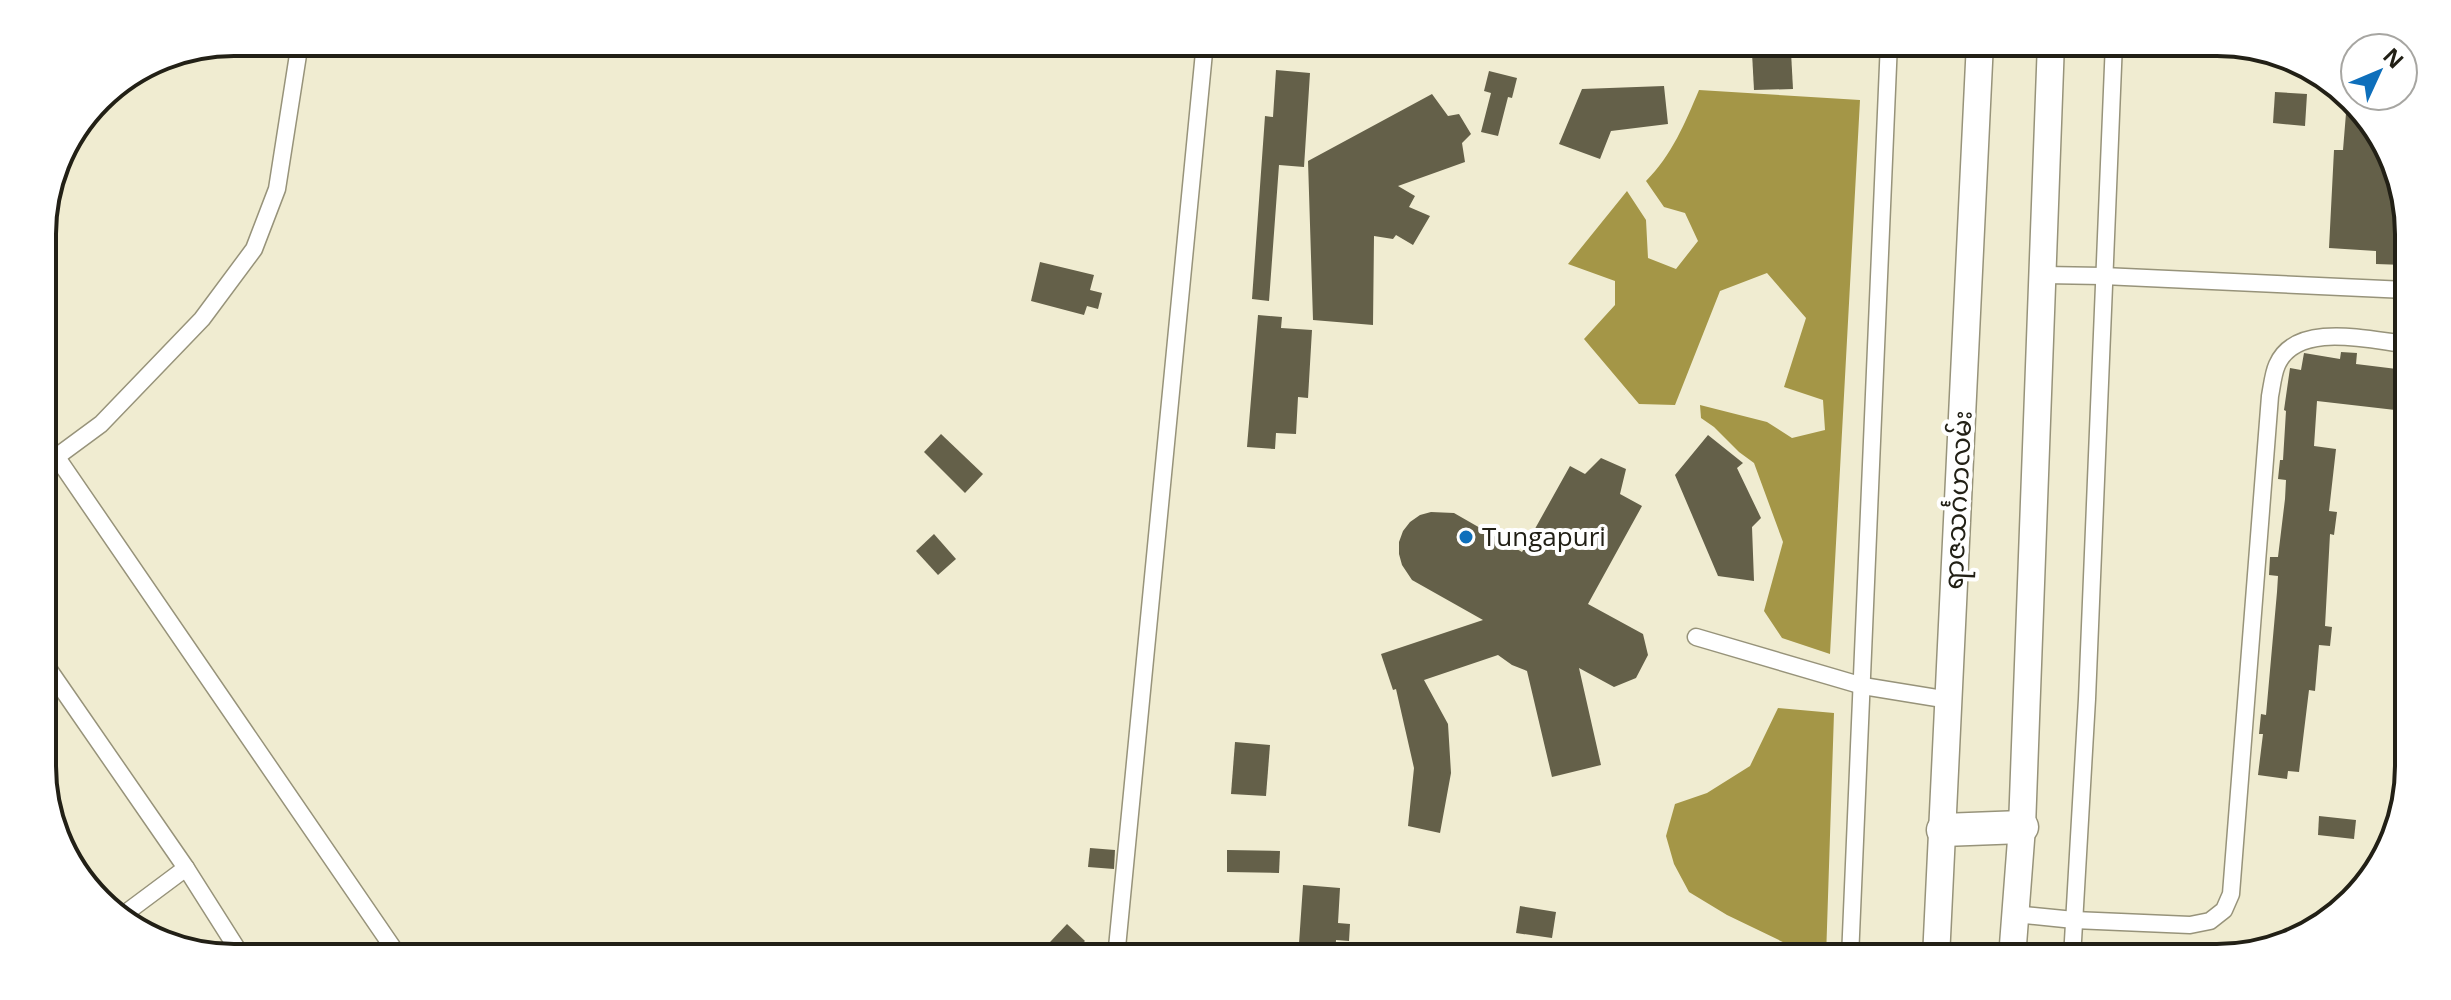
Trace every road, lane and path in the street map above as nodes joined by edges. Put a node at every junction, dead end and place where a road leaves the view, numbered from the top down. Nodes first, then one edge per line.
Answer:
1 (298, 56) edge
2 (1204, 56) edge
3 (1888, 56) edge
4 (1979, 56) edge
5 (2051, 56) edge
6 (2113, 56) edge
7 (2044, 275) junction
8 (2103, 276) junction
9 (2395, 289) edge
10 (2395, 343) edge
11 (56, 457) edge
12 (56, 470) edge
13 (1696, 637) dead end
14 (56, 680) edge
15 (1863, 686) junction
16 (1949, 700) junction
17 (2022, 827) junction
18 (1943, 830) junction
19 (186, 868) junction
20 (130, 910) edge
21 (2015, 914) junction
22 (2074, 920) junction
23 (234, 944) edge
24 (390, 944) edge
25 (1117, 944) edge
26 (1851, 944) edge
27 (1937, 944) edge
28 (2013, 944) edge
29 (2073, 944) edge

1 - 11 street
2 - 25 street
3 - 15 street
4 - 16 main road, ရာဇသင်္ဂဟလမ်း
5 - 7 main road
6 - 8 street
7 - 8 street
7 - 17 main road
8 - 9 street
8 - 22 street
10 - 22 street
12 - 24 street
13 - 15 street
14 - 19 street
15 - 16 street
15 - 26 street
16 - 18 main road, ရာဇသင်္ဂဟလမ်း
17 - 18 highway
17 - 21 main road
18 - 27 main road, ရာဇသင်္ဂဟလမ်း
19 - 20 street
19 - 23 street
21 - 22 street
21 - 28 main road
22 - 29 street

